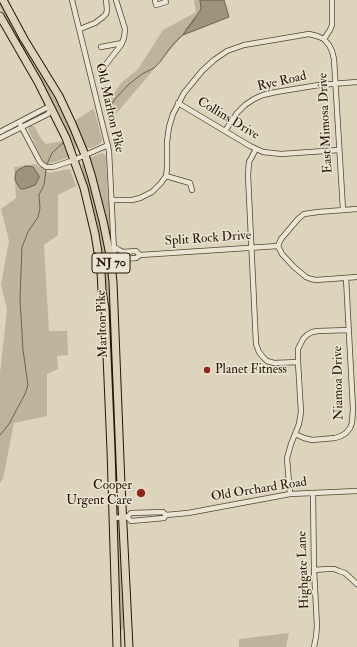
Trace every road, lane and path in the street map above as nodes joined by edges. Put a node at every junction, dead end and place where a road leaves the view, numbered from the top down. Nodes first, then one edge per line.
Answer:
1 (3, 0) edge
2 (72, 0) edge
3 (106, 0) edge
4 (116, 0) edge
5 (155, 0) edge
6 (165, 0) edge
7 (332, 0) edge
8 (0, 16) edge
9 (80, 29) junction
10 (324, 39) junction
11 (122, 43) junction
12 (102, 48) dead end
13 (103, 68) dead end
14 (357, 82) edge
15 (335, 83) junction
16 (178, 103) junction
17 (51, 109) junction
18 (19, 122) junction
19 (22, 127) junction
20 (225, 131) junction
21 (0, 132) edge
22 (0, 138) edge
23 (108, 145) junction
24 (256, 149) junction
25 (339, 150) junction
26 (85, 155) junction
27 (74, 160) junction
28 (166, 176) junction
29 (192, 190) dead end
30 (112, 200) junction
31 (357, 208) edge
32 (342, 210) junction
33 (278, 246) junction
34 (114, 247) junction
35 (251, 248) junction
36 (140, 255) junction
37 (115, 263) junction
38 (357, 277) edge
39 (346, 278) junction
40 (114, 295) junction
41 (349, 330) junction
42 (298, 362) junction
43 (107, 367) junction
44 (117, 385) junction
45 (295, 434) junction
46 (357, 491) edge
47 (312, 493) junction
48 (290, 494) junction
49 (125, 517) junction
50 (113, 518) junction
51 (314, 570) junction
52 (357, 584) edge
53 (117, 647) edge
54 (129, 647) edge
55 (314, 647) edge

1 - 26 highway, Marlton Pike / NJ 70
2 - 9 street, Old Marlton Pike
3 - 9 street
4 - 11 street
5 - 6 street
7 - 10 street
8 - 17 highway, Marlton Pike / NJ 70
9 - 23 street, Old Marlton Pike
10 - 15 street, East Mimosa Drive
10 - 16 street
11 - 12 street
11 - 13 street
14 - 15 street, Rye Road
15 - 20 street, Rye Road
15 - 25 street, East Mimosa Drive
16 - 20 street, Collins Drive
16 - 28 street
17 - 18 street
17 - 19 street
17 - 27 highway, Marlton Pike / NJ 70
18 - 19 street
18 - 21 street
19 - 22 street
19 - 27 street
20 - 24 street, Collins Drive
23 - 26 street
23 - 30 street, Old Marlton Pike
24 - 25 street, Collins Drive
24 - 35 street
25 - 32 street, East Mimosa Drive
26 - 27 street
26 - 40 highway, Marlton Pike / NJ 70
27 - 43 highway, Marlton Pike / NJ 70
28 - 29 street
28 - 30 street
30 - 34 street, Old Marlton Pike
31 - 32 street
32 - 33 street
33 - 35 street, Split Rock Drive
33 - 39 street
34 - 36 street, Split Rock Drive
34 - 37 street, Old Marlton Pike
35 - 36 street, Split Rock Drive
35 - 42 street
36 - 37 street, Split Rock Drive
37 - 40 street, Old Marlton Pike
38 - 39 street
39 - 41 street, Niamoa Drive
40 - 44 highway, Marlton Pike / NJ 70
41 - 42 street
41 - 45 street, Niamoa Drive
42 - 45 street
43 - 44 highway
43 - 50 highway, Marlton Pike / NJ 70
44 - 49 highway, Marlton Pike / NJ 70
45 - 48 street
46 - 47 street, Old Orchard Road
47 - 48 street, Old Orchard Road
47 - 51 street, Highgate Lane
48 - 49 street, Old Orchard Road
49 - 50 street, Old Orchard Road
49 - 54 highway, Marlton Pike / NJ 70
50 - 53 highway, Marlton Pike / NJ 70
51 - 52 street
51 - 55 street, Highgate Lane

